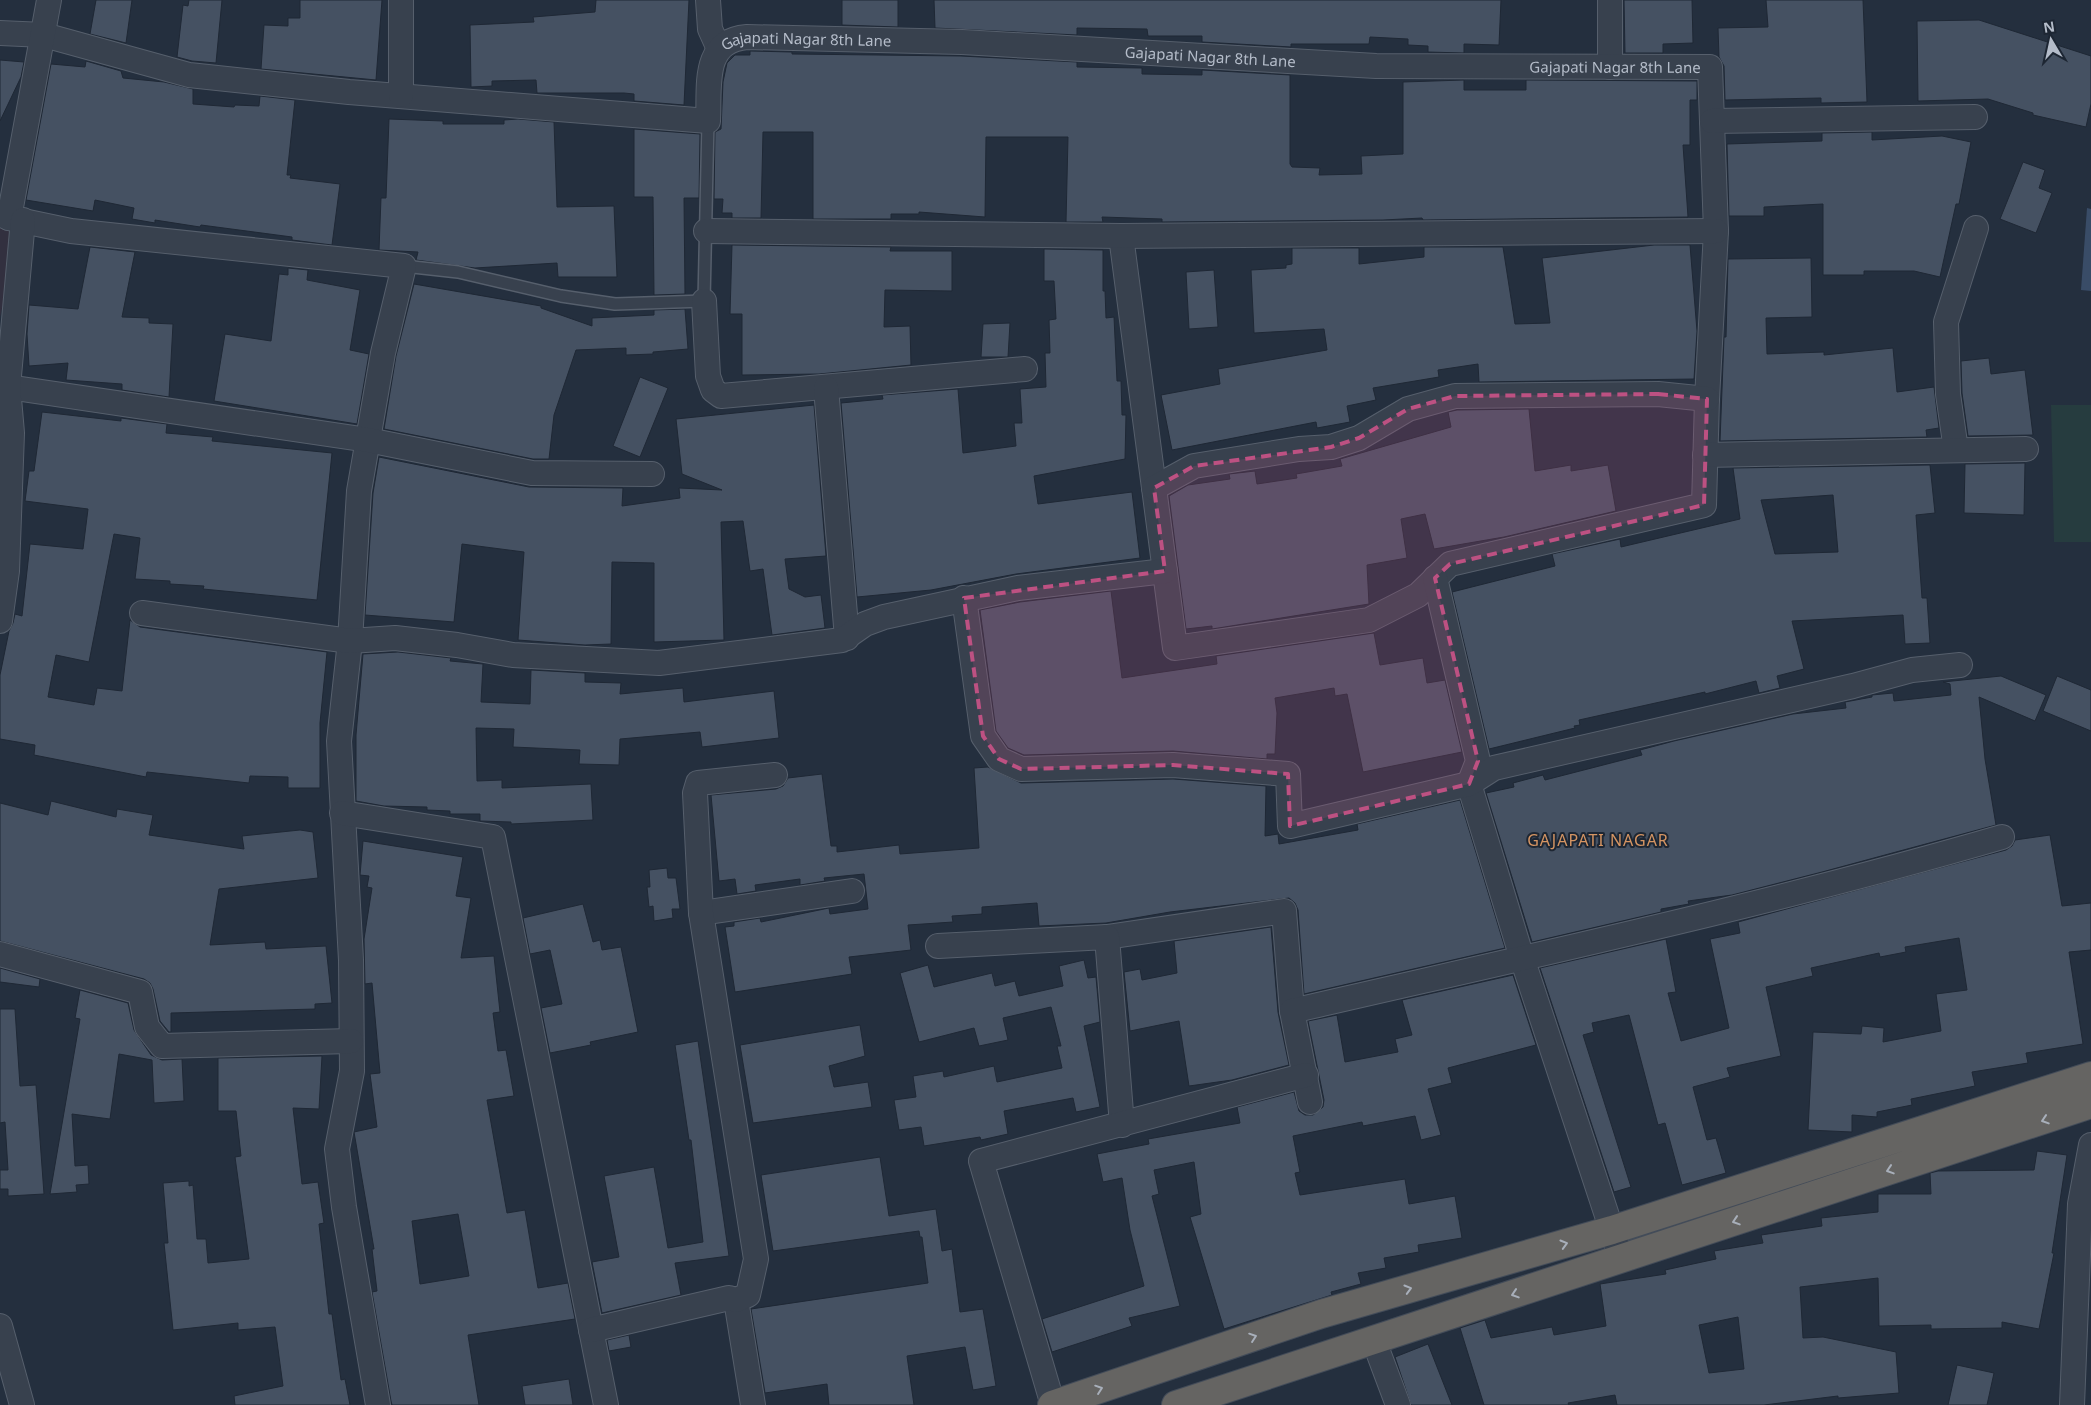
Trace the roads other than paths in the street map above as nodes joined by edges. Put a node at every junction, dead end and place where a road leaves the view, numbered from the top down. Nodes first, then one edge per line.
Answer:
1 (49, 0) edge
2 (401, 0) edge
3 (708, 0) edge
4 (1610, 0) edge
5 (0, 33) edge
6 (44, 35) junction
7 (718, 51) junction
8 (1610, 67) junction
9 (401, 96) junction
10 (1976, 117) dead end
11 (708, 121) junction
12 (1712, 121) junction
13 (11, 217) edge
14 (1976, 228) dead end
15 (706, 231) junction
16 (1716, 231) junction
17 (1121, 236) junction
18 (404, 266) junction
19 (704, 301) junction
20 (1025, 369) dead end
21 (8, 387) junction
22 (826, 388) junction
23 (1707, 399) junction
24 (368, 440) junction
25 (2026, 449) dead end
26 (1956, 450) junction
27 (1705, 455) junction
28 (652, 474) dead end
29 (1154, 488) junction
30 (1165, 571) junction
31 (1436, 578) junction
32 (964, 598) junction
33 (142, 612) dead end
34 (0, 621) edge
35 (847, 638) junction
36 (350, 641) junction
37 (1960, 665) dead end
38 (775, 775) dead end
39 (1469, 784) junction
40 (342, 813) junction
41 (2002, 837) dead end
42 (852, 891) dead end
43 (701, 913) junction
44 (1107, 937) junction
45 (938, 946) dead end
46 (0, 954) edge
47 (1522, 958) junction
48 (1292, 1011) junction
49 (352, 1041) junction
50 (1306, 1075) junction
51 (2091, 1076) edge
52 (1310, 1102) dead end
53 (2091, 1104) edge
54 (1122, 1125) junction
55 (2091, 1145) edge
56 (1612, 1230) junction
57 (1621, 1258) junction
58 (736, 1300) junction
59 (0, 1326) edge
60 (591, 1330) junction
61 (1374, 1341) junction
62 (22, 1405) edge
63 (378, 1405) edge
64 (606, 1405) edge
65 (753, 1405) edge
66 (1053, 1405) edge
67 (1176, 1405) edge
68 (1398, 1405) edge
69 (2072, 1405) edge

1 - 6 street
2 - 9 street
3 - 7 street
4 - 8 street
5 - 6 street
6 - 9 street
6 - 13 street
7 - 8 street, Gajapati Nagar 8th Lane
7 - 11 street
8 - 12 street, Gajapati Nagar 8th Lane
9 - 11 street
10 - 12 street
11 - 15 lane
12 - 16 street
13 - 18 street
13 - 21 street
14 - 26 street
15 - 17 street
15 - 19 lane
16 - 17 street
16 - 23 street
17 - 29 street
18 - 19 lane
18 - 24 street
19 - 22 street
20 - 22 street
21 - 24 street
21 - 34 street
22 - 35 street
23 - 27 street
23 - 29 street
24 - 28 street
24 - 36 street
25 - 26 street
26 - 27 street
27 - 31 street
29 - 30 street
30 - 31 street
30 - 32 street
31 - 39 street
32 - 35 street
32 - 39 street
33 - 36 street
35 - 36 street
36 - 40 street
37 - 39 street
38 - 43 street
39 - 47 street
40 - 49 street
40 - 60 street
41 - 47 street
42 - 43 street
43 - 58 street
44 - 45 street
44 - 48 street
44 - 54 street
46 - 49 street
47 - 48 street
47 - 56 street
48 - 50 street
49 - 63 street
50 - 52 street
50 - 54 street
51 - 56 highway
53 -> 57 highway
54 - 66 street
55 - 69 street
56 - 57 street
66 -> 56 highway
57 -> 61 highway
58 - 60 street
58 - 65 street
59 - 62 street
60 - 64 street
61 - 67 highway
61 - 68 street

